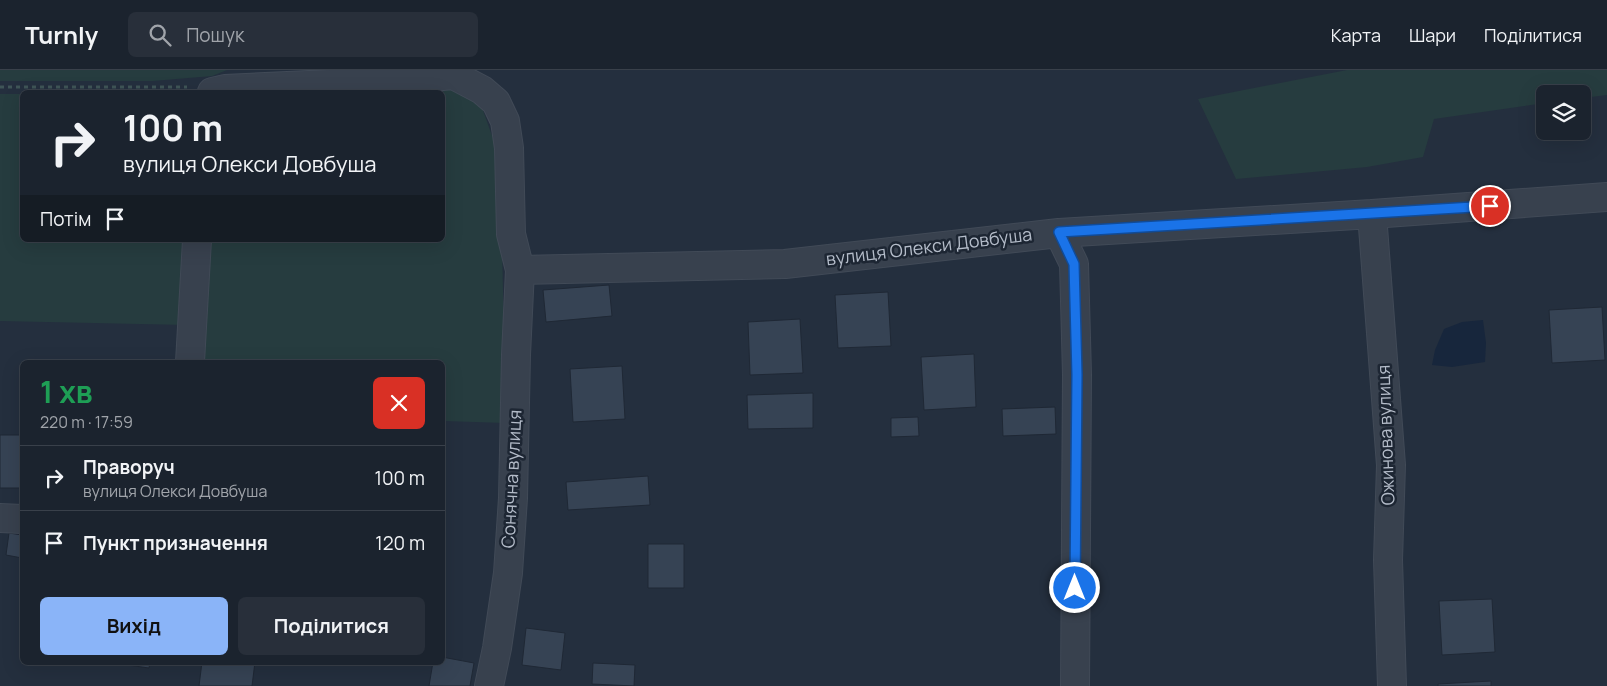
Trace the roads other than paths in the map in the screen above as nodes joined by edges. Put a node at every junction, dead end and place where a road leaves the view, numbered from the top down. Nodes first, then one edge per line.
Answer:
1 (448, 72) edge
2 (235, 90) edge
3 (1607, 197) edge
4 (1372, 214) junction
5 (1059, 232) junction
6 (196, 242) edge
7 (520, 270) junction
8 (190, 360) edge
9 (0, 518) edge
10 (20, 519) edge
11 (489, 686) edge
12 (1075, 686) edge
13 (1392, 686) edge

1 - 2 street
1 - 7 street, Сонячна вулиця
3 - 4 street, вулиця Олекси Довбуша
4 - 5 street, вулиця Олекси Довбуша
4 - 13 street, Ожинова вулиця
5 - 7 street, вулиця Олекси Довбуша
5 - 12 street
6 - 8 street
7 - 11 street, Сонячна вулиця
9 - 10 street

